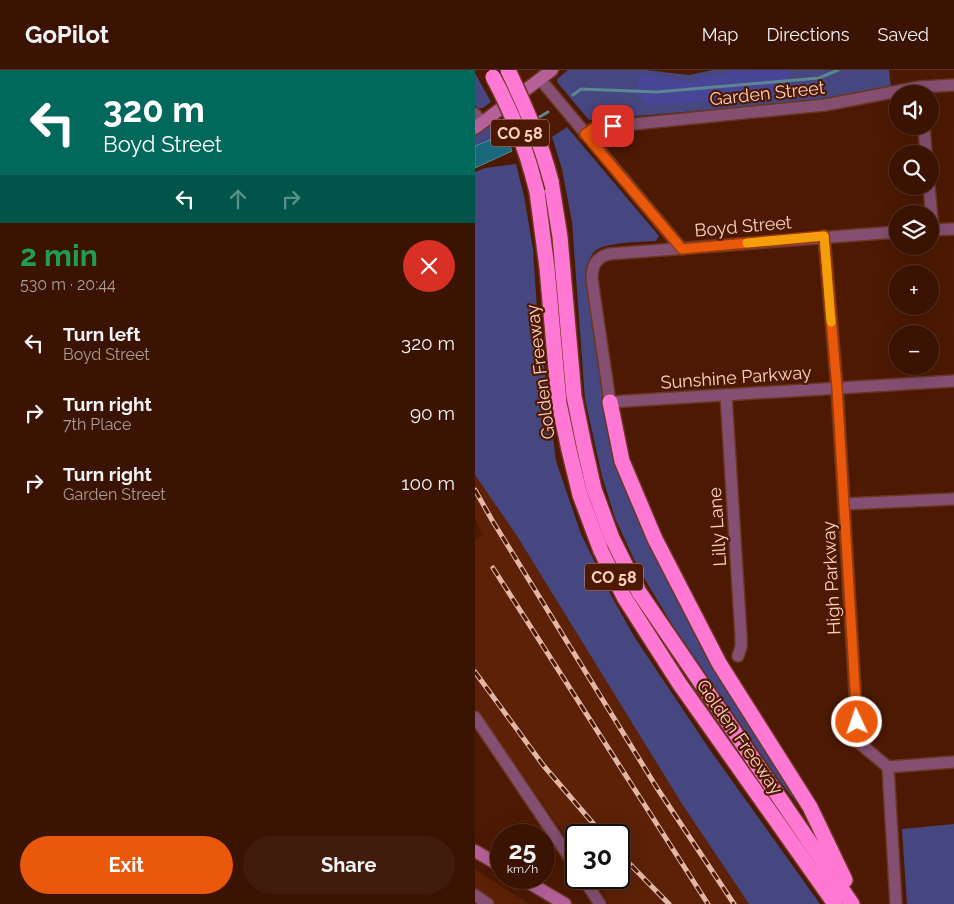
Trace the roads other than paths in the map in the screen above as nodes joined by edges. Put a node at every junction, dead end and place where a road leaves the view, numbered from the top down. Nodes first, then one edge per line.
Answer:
1 (508, 70) edge
2 (552, 70) edge
3 (491, 74) edge
4 (540, 79) junction
5 (954, 85) edge
6 (939, 87) edge
7 (889, 95) edge
8 (477, 122) edge
9 (585, 134) junction
10 (954, 229) edge
11 (939, 230) edge
12 (889, 232) edge
13 (824, 236) junction
14 (682, 249) junction
15 (954, 381) edge
16 (837, 388) junction
17 (726, 395) junction
18 (610, 402) junction
19 (954, 499) edge
20 (844, 504) junction
21 (738, 656) dead end
22 (475, 717) edge
23 (954, 762) edge
24 (888, 767) junction
25 (475, 851) edge
26 (565, 851) edge
27 (490, 860) edge
28 (540, 889) edge
29 (590, 889) edge
30 (475, 896) edge
31 (488, 904) edge
32 (565, 904) edge
33 (600, 904) edge
34 (835, 904) edge
35 (852, 904) edge
36 (857, 904) edge
37 (896, 904) edge

1 - 35 highway, Golden Freeway / CO 58, bridge
2 - 4 street
3 - 34 highway, Golden Freeway / CO 58, bridge
4 - 8 street
4 - 9 street
5 - 6 street, Garden Street
7 - 9 street, Garden Street
9 - 14 street
10 - 11 street
12 - 13 street, Boyd Street
13 - 14 street, Boyd Street
13 - 16 street, High Parkway
14 - 18 street, Boyd Street
15 - 16 street, Sunshine Parkway
16 - 17 street, Sunshine Parkway
16 - 20 street, High Parkway
17 - 18 street, Sunshine Parkway
17 - 21 street, Lilly Lane
18 - 36 highway
19 - 20 street
20 - 24 street, High Parkway
22 - 26 street
23 - 24 street
24 - 37 street
25 - 27 street
28 - 32 street
29 - 33 street
30 - 31 street

